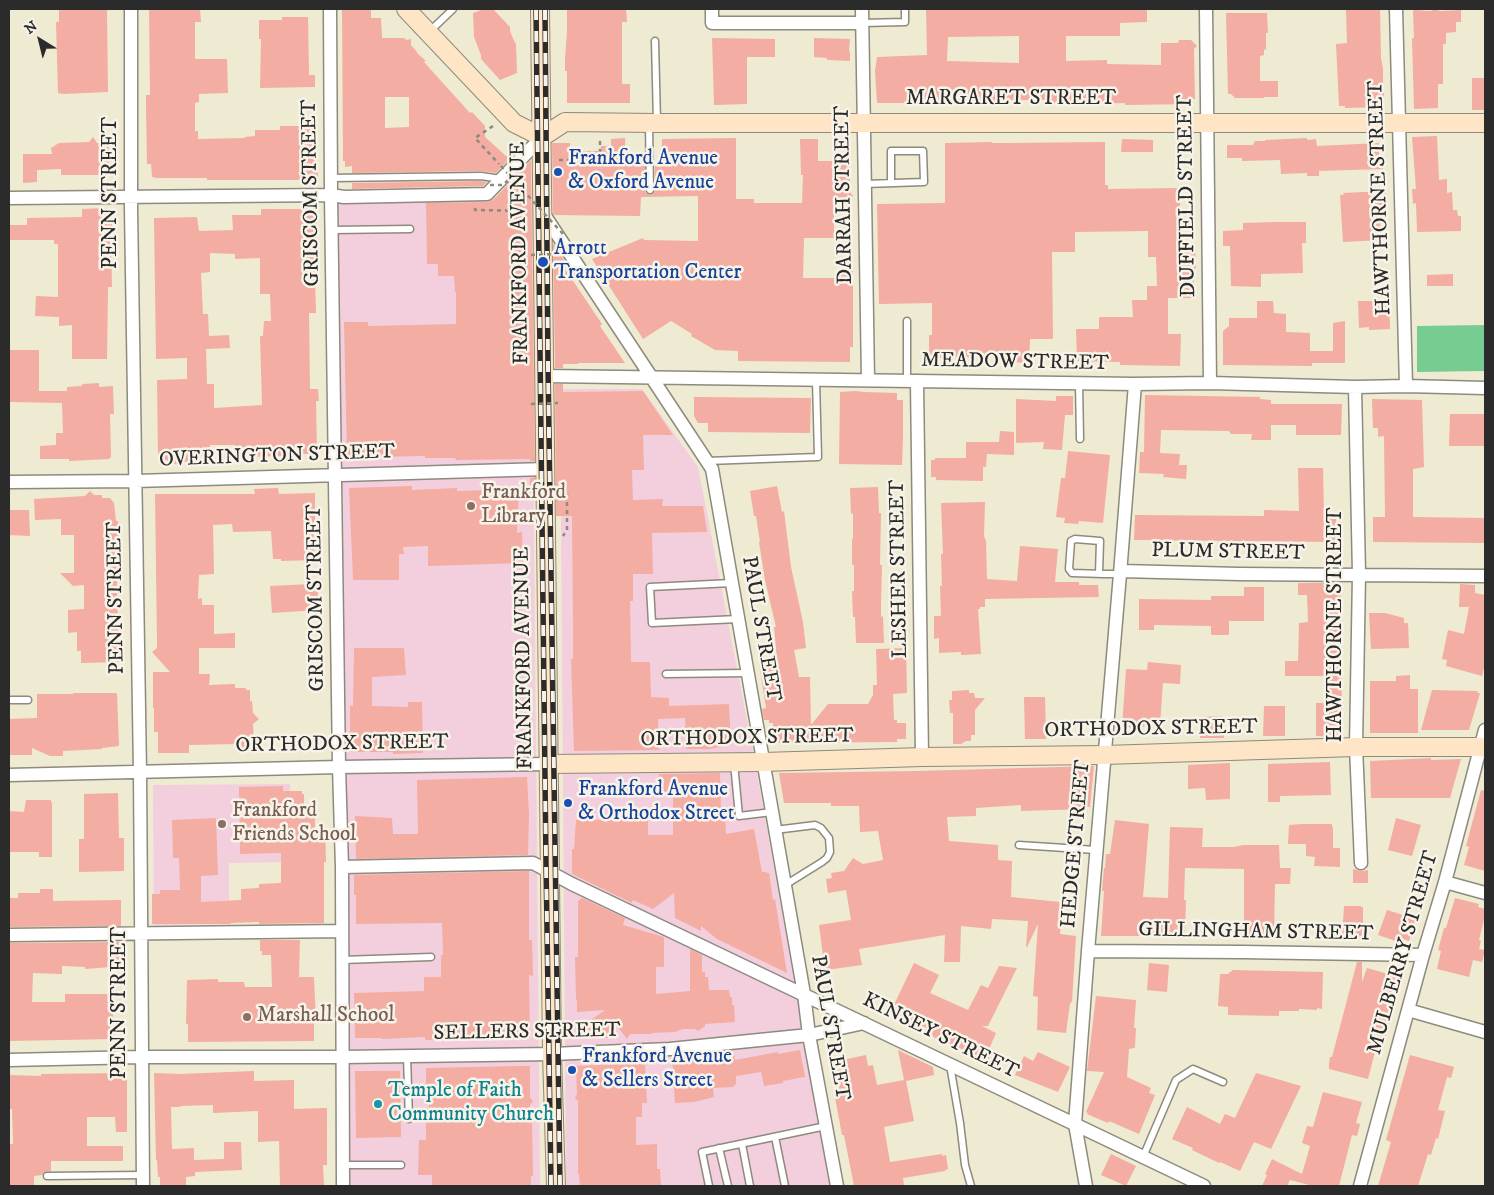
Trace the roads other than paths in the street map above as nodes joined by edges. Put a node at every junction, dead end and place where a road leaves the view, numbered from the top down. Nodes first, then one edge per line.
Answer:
1 (131, 9) edge
2 (330, 9) edge
3 (406, 9) edge
4 (453, 9) edge
5 (540, 9) edge
6 (712, 9) edge
7 (862, 9) edge
8 (905, 9) edge
9 (1206, 9) edge
10 (1396, 9) edge
11 (862, 23) junction
12 (428, 33) junction
13 (655, 41) dead end
14 (864, 122) junction
15 (1206, 122) junction
16 (653, 123) junction
17 (1485, 123) edge
18 (1398, 124) junction
19 (542, 137) junction
20 (332, 178) junction
21 (501, 180) junction
22 (891, 183) junction
23 (865, 184) junction
24 (650, 190) dead end
25 (331, 195) junction
26 (131, 196) junction
27 (9, 198) edge
28 (535, 212) junction
29 (410, 229) dead end
30 (332, 230) junction
31 (907, 322) dead end
32 (545, 376) junction
33 (651, 378) junction
34 (816, 380) junction
35 (868, 380) junction
36 (912, 381) junction
37 (1079, 383) junction
38 (1210, 383) junction
39 (1135, 384) junction
40 (1406, 386) junction
41 (1355, 387) junction
42 (1485, 388) edge
43 (1080, 439) dead end
44 (706, 461) junction
45 (546, 468) junction
46 (335, 474) junction
47 (135, 481) junction
48 (9, 482) edge
49 (1120, 573) junction
50 (1099, 574) junction
51 (1359, 574) junction
52 (1485, 576) edge
53 (732, 584) junction
54 (738, 619) junction
55 (748, 673) junction
56 (666, 674) dead end
57 (9, 700) edge
58 (28, 700) dead end
59 (1485, 730) edge
60 (1356, 747) junction
61 (1483, 748) edge
62 (1104, 755) junction
63 (922, 757) junction
64 (734, 762) junction
65 (763, 762) junction
66 (549, 764) junction
67 (339, 767) junction
68 (140, 772) junction
69 (9, 775) edge
70 (772, 812) junction
71 (775, 830) junction
72 (1020, 845) dead end
73 (1096, 850) junction
74 (1361, 863) dead end
75 (342, 867) junction
76 (550, 871) junction
77 (1445, 882) junction
78 (785, 885) junction
79 (1485, 893) edge
80 (342, 931) junction
81 (141, 933) junction
82 (9, 935) edge
83 (1088, 951) junction
84 (1423, 955) junction
85 (431, 957) dead end
86 (342, 960) junction
87 (804, 994) junction
88 (1408, 1010) junction
89 (864, 1023) junction
90 (1485, 1032) edge
91 (809, 1035) junction
92 (552, 1054) junction
93 (407, 1056) junction
94 (141, 1057) junction
95 (343, 1057) junction
96 (9, 1060) edge
97 (950, 1064) junction
98 (1223, 1082) dead end
99 (408, 1119) dead end
100 (1075, 1124) junction
101 (826, 1126) junction
102 (775, 1137) junction
103 (742, 1144) junction
104 (719, 1148) junction
105 (1143, 1157) junction
106 (343, 1165) junction
107 (401, 1165) dead end
108 (47, 1176) dead end
109 (143, 1181) edge
110 (343, 1186) edge
111 (556, 1186) edge
112 (708, 1186) edge
113 (728, 1186) edge
114 (750, 1186) edge
115 (785, 1186) edge
116 (837, 1186) edge
117 (971, 1186) edge
118 (1086, 1186) edge
119 (1204, 1186) edge
120 (1360, 1186) edge

1 - 26 street, PENN STREET
2 - 20 street, GRISCOM STREET
3 - 12 street
4 - 12 lane
5 - 19 street, FRANKFORD AVENUE
6 - 11 street
7 - 11 street, DARRAH STREET
8 - 11 lane
9 - 15 street, DUFFIELD STREET
10 - 18 street, HAWTHORNE STREET
11 - 14 street, DARRAH STREET
12 - 19 street
13 - 16 lane
14 - 15 street, MARGARET STREET
14 - 16 street, MARGARET STREET
14 - 23 street, DARRAH STREET
15 - 18 street, MARGARET STREET
15 - 38 street, DUFFIELD STREET
16 - 19 street, MARGARET STREET
16 - 24 lane
17 - 18 street, MARGARET STREET
18 - 40 street, HAWTHORNE STREET
19 - 21 street
19 - 28 street, FRANKFORD AVENUE
20 - 21 lane
20 - 25 street, GRISCOM STREET
21 - 25 street
22 - 22 lane
22 - 23 lane
23 - 35 street, DARRAH STREET
25 - 26 street
25 - 30 street, GRISCOM STREET
26 - 27 street
26 - 47 street, PENN STREET
28 - 32 street, FRANKFORD AVENUE
28 - 33 street, PAUL STREET
29 - 30 lane
30 - 46 street, GRISCOM STREET
31 - 36 lane
32 - 33 street, MEADOW STREET
32 - 45 street, FRANKFORD AVENUE
33 - 34 street, MEADOW STREET
33 - 44 street, PAUL STREET
34 - 35 street, MEADOW STREET
34 - 44 lane
35 - 36 street, MEADOW STREET
36 - 37 street, MEADOW STREET
36 - 63 street, LESHER STREET
37 - 39 street, MEADOW STREET
37 - 43 lane
38 - 39 street, MEADOW STREET
38 - 41 street, MEADOW STREET
39 - 49 street, HEDGE STREET
40 - 41 street, MEADOW STREET
40 - 42 street, MEADOW STREET
41 - 51 street, HAWTHORNE STREET
44 - 53 street, PAUL STREET
45 - 46 street, OVERINGTON STREET
45 - 66 street, FRANKFORD AVENUE
46 - 47 street, OVERINGTON STREET
46 - 67 street, GRISCOM STREET
47 - 48 street, OVERINGTON STREET
47 - 68 street, PENN STREET
49 - 50 lane
49 - 51 street, PLUM STREET
49 - 62 street, HEDGE STREET
50 - 50 lane
51 - 52 street, PLUM STREET
51 - 60 street, HAWTHORNE STREET
53 - 54 street, PAUL STREET
53 - 54 lane
54 - 55 street, PAUL STREET
55 - 56 lane
55 - 65 street, PAUL STREET
57 - 58 lane
59 - 61 street, MULBERRY STREET
60 - 61 street, ORTHODOX STREET
60 - 62 street, ORTHODOX STREET
60 - 74 street, HAWTHORNE STREET
61 - 77 street, MULBERRY STREET
62 - 63 street, ORTHODOX STREET
62 - 73 street, HEDGE STREET
63 - 65 street, ORTHODOX STREET
64 - 65 street, ORTHODOX STREET
64 - 66 street, ORTHODOX STREET
64 - 70 lane
65 - 70 street, PAUL STREET
66 - 67 street, ORTHODOX STREET
66 - 76 street, FRANKFORD AVENUE
67 - 68 street, ORTHODOX STREET
67 - 75 street, GRISCOM STREET
68 - 69 street, ORTHODOX STREET
68 - 81 street, PENN STREET
70 - 71 street, PAUL STREET
71 - 78 street, PAUL STREET
71 - 78 lane
72 - 73 lane
73 - 83 street, HEDGE STREET
75 - 76 street
75 - 80 street, GRISCOM STREET
76 - 87 street, KINSEY STREET
76 - 92 street, FRANKFORD AVENUE
77 - 79 street
77 - 84 street, MULBERRY STREET
78 - 87 street, PAUL STREET
80 - 81 street
80 - 86 street, GRISCOM STREET
81 - 82 street
81 - 94 street, PENN STREET
83 - 84 street, GILLINGHAM STREET
83 - 100 street, HEDGE STREET
84 - 88 street, MULBERRY STREET
85 - 86 lane
86 - 95 street, GRISCOM STREET
87 - 89 street, KINSEY STREET
87 - 91 street, PAUL STREET
88 - 90 street
88 - 120 street, MULBERRY STREET
89 - 91 street, SELLERS STREET
89 - 97 street, KINSEY STREET
91 - 92 street, SELLERS STREET
91 - 101 street, PAUL STREET
92 - 93 street, SELLERS STREET
92 - 111 street, FRANKFORD AVENUE
93 - 95 street, SELLERS STREET
93 - 99 lane
94 - 95 street, SELLERS STREET
94 - 96 street, SELLERS STREET
94 - 109 street, PENN STREET
95 - 106 street, GRISCOM STREET
97 - 100 street, KINSEY STREET
97 - 117 lane
98 - 105 lane
100 - 105 street, KINSEY STREET
100 - 118 street, HEDGE STREET
101 - 102 lane
101 - 116 street, PAUL STREET
102 - 103 lane
102 - 115 lane
103 - 104 lane
103 - 114 lane
104 - 112 lane
104 - 113 lane
105 - 119 street, KINSEY STREET
106 - 107 lane
106 - 110 street, GRISCOM STREET
108 - 109 lane

